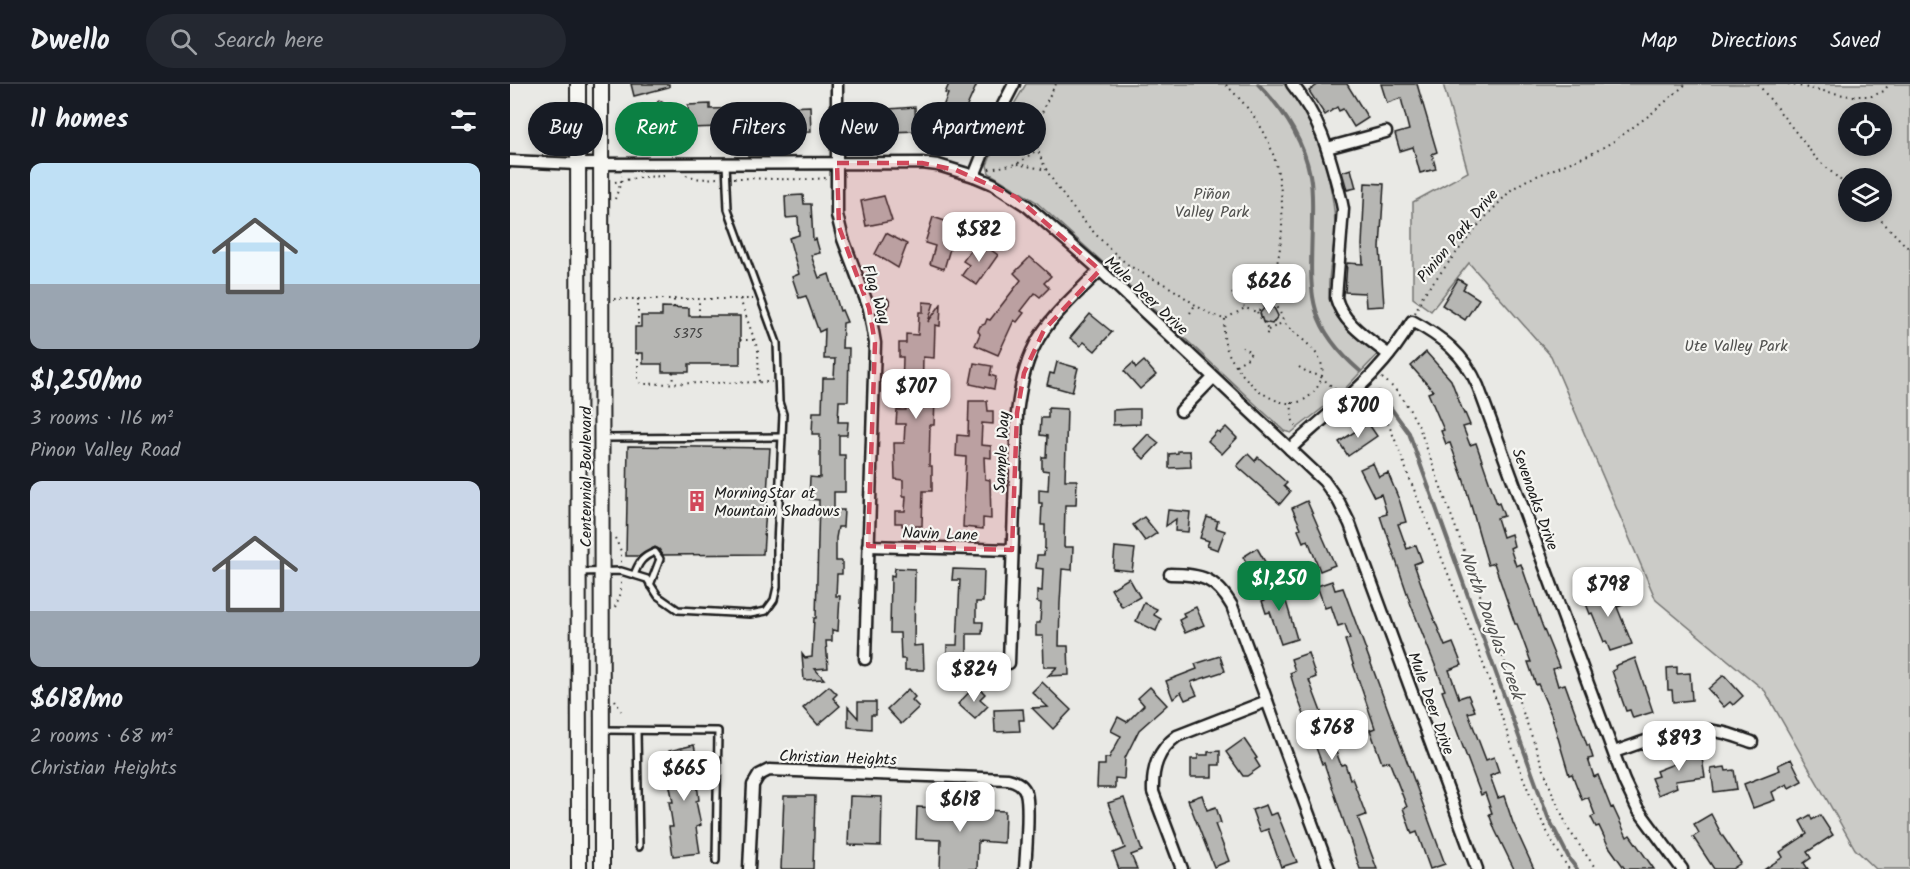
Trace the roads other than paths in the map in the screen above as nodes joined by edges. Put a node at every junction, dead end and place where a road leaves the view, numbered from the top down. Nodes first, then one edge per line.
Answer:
1 (578, 84) edge
2 (601, 84) edge
3 (837, 84) edge
4 (1014, 84) edge
5 (1292, 84) edge
6 (1386, 132) dead end
7 (1327, 148) junction
8 (510, 161) edge
9 (601, 163) junction
10 (726, 163) junction
11 (837, 163) junction
12 (578, 164) junction
13 (974, 176) junction
14 (1100, 270) junction
15 (883, 303) dead end
16 (869, 308) junction
17 (1389, 355) junction
18 (1213, 378) junction
19 (1180, 411) dead end
20 (782, 437) junction
21 (601, 438) junction
22 (1290, 449) junction
23 (868, 546) junction
24 (1012, 550) junction
25 (601, 571) junction
26 (579, 572) junction
27 (1170, 574) dead end
28 (634, 575) junction
29 (650, 585) junction
30 (865, 659) dead end
31 (1008, 663) dead end
32 (1267, 701) junction
33 (602, 730) junction
34 (637, 731) junction
35 (1752, 742) dead end
36 (1614, 752) junction
37 (639, 847) dead end
38 (716, 861) dead end
39 (579, 869) edge
40 (602, 869) edge
41 (749, 869) edge
42 (1025, 869) edge
43 (1182, 869) edge
44 (1329, 869) edge
45 (1477, 869) edge
46 (1682, 869) edge

1 - 12 main road, Centennial Boulevard
2 - 9 main road, Centennial Boulevard
3 - 11 street, Flag Way
4 - 13 street
5 - 7 street
6 - 7 street
7 - 17 street
8 - 12 street, Mule Deer Drive
9 - 10 street, Mule Deer Drive
9 - 12 street, Mule Deer Drive
9 - 21 main road, Centennial Boulevard
10 - 11 street, Mule Deer Drive
10 - 20 lane
11 - 13 street, Mule Deer Drive
11 - 16 street, Flag Way
12 - 26 main road, Centennial Boulevard
13 - 14 street, Mule Deer Drive
14 - 18 street, Mule Deer Drive
14 - 24 street, Sample Way
15 - 16 street
16 - 23 street, Flag Way
17 - 22 street
17 - 36 street, Sevenoaks Drive
18 - 19 street
18 - 22 street, Mule Deer Drive
20 - 21 lane
20 - 29 lane
21 - 25 main road, Centennial Boulevard
22 - 45 street, Mule Deer Drive
23 - 24 street, Navin Lane
23 - 30 street, Flag Way
24 - 31 street, Sample Way
25 - 26 lane
25 - 28 lane
25 - 33 main road, Centennial Boulevard
26 - 39 main road, Centennial Boulevard
27 - 32 street
28 - 29 lane
28 - 29 lane
32 - 43 street
32 - 44 street
33 - 34 lane
33 - 40 main road, Centennial Boulevard
34 - 37 lane
34 - 38 lane
35 - 36 street
36 - 46 street, Sevenoaks Drive
41 - 42 street, Christian Heights

